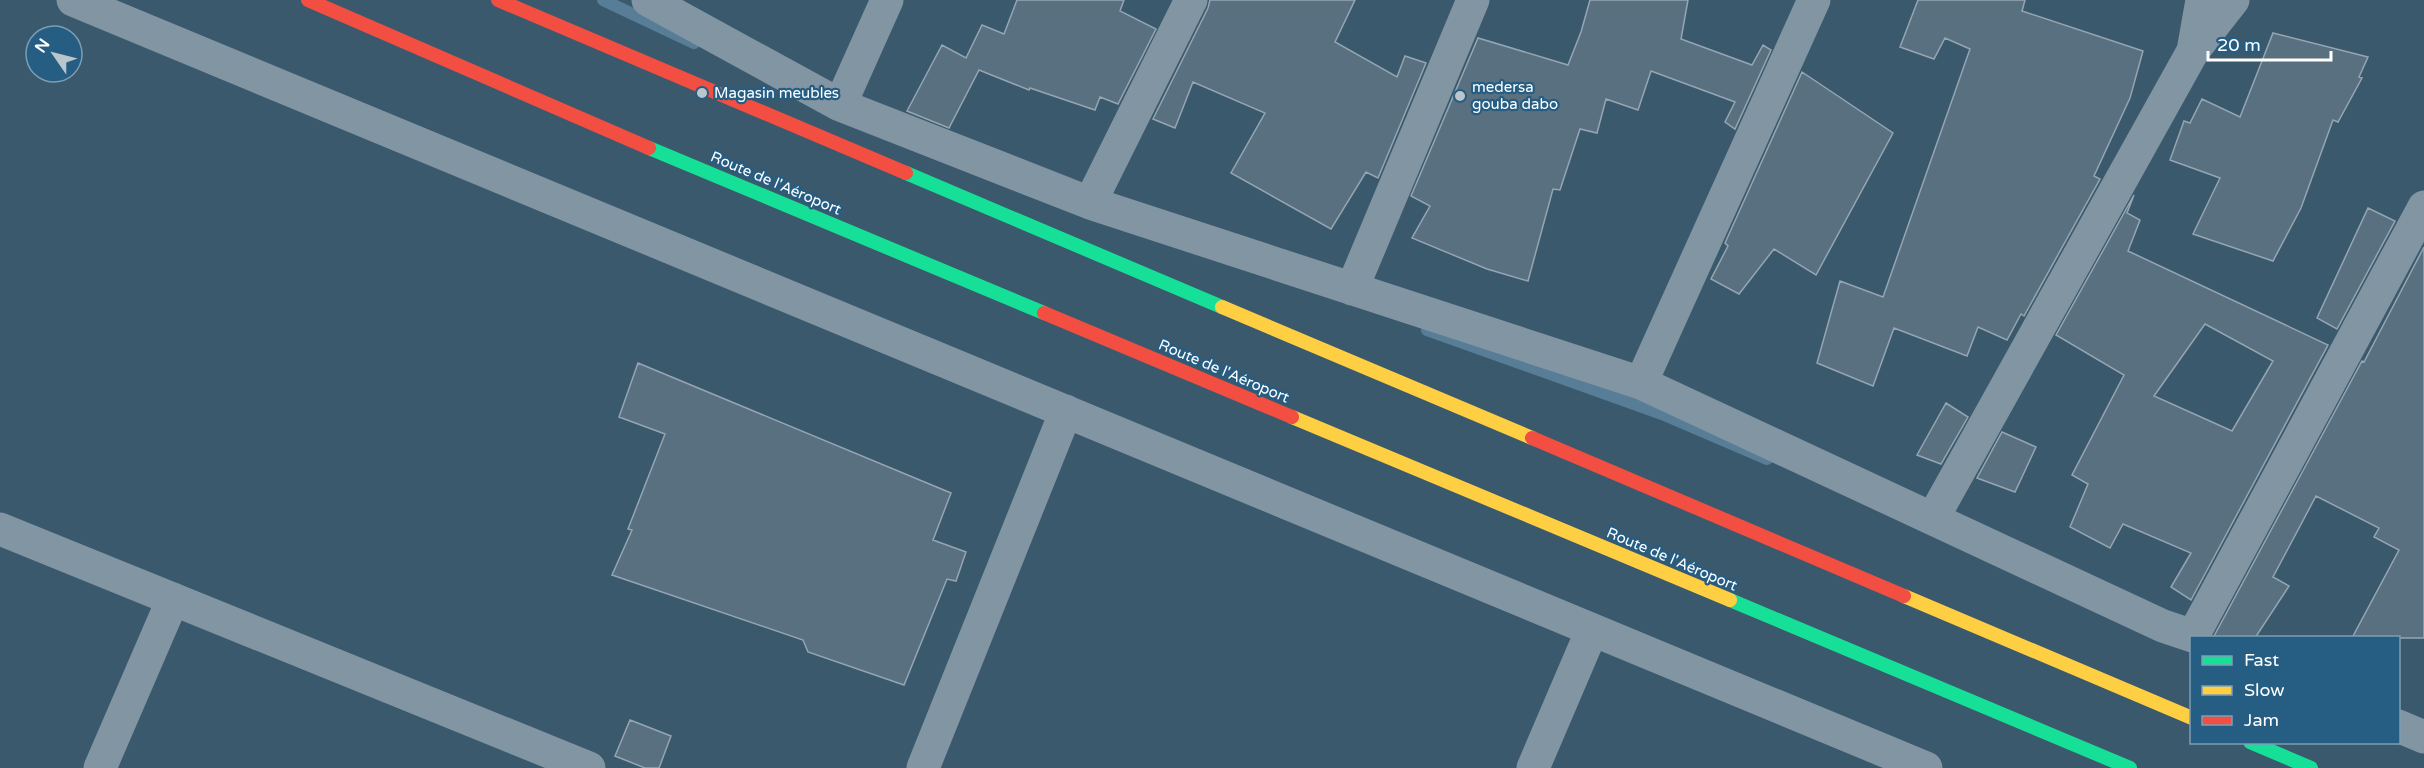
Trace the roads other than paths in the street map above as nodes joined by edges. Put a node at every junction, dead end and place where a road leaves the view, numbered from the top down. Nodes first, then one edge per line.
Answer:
1 (73, 0) edge
2 (308, 0) edge
3 (498, 0) edge
4 (648, 0) edge
5 (887, 0) edge
6 (1191, 0) edge
7 (1473, 0) edge
8 (1814, 0) edge
9 (2202, 0) edge
10 (2233, 0) edge
11 (2193, 51) junction
12 (840, 105) junction
13 (1090, 203) junction
14 (2424, 207) edge
15 (1352, 289) junction
16 (1641, 382) junction
17 (1066, 411) junction
18 (1933, 518) junction
19 (0, 529) edge
20 (173, 599) junction
21 (1592, 630) junction
22 (2192, 636) edge
23 (2196, 636) edge
24 (2190, 716) edge
25 (2400, 727) edge
26 (2424, 737) edge
27 (2255, 744) edge
28 (100, 768) edge
29 (589, 768) edge
30 (923, 768) edge
31 (1533, 768) edge
32 (1926, 768) edge
33 (2130, 768) edge
34 (2311, 768) edge

1 - 17 street
2 - 33 highway, Route de l'Aéroport
3 - 24 highway
4 - 12 street
5 - 12 street
6 - 13 street
7 - 15 street
8 - 16 street
9 - 11 street
10 - 11 street
11 - 18 street
12 - 13 street
13 - 15 street
14 - 23 street
15 - 16 street
16 - 18 street
17 - 21 street
17 - 30 street
18 - 22 street
19 - 20 street
20 - 28 street
20 - 29 street
21 - 31 street
21 - 32 street
25 - 26 street
27 - 34 highway

